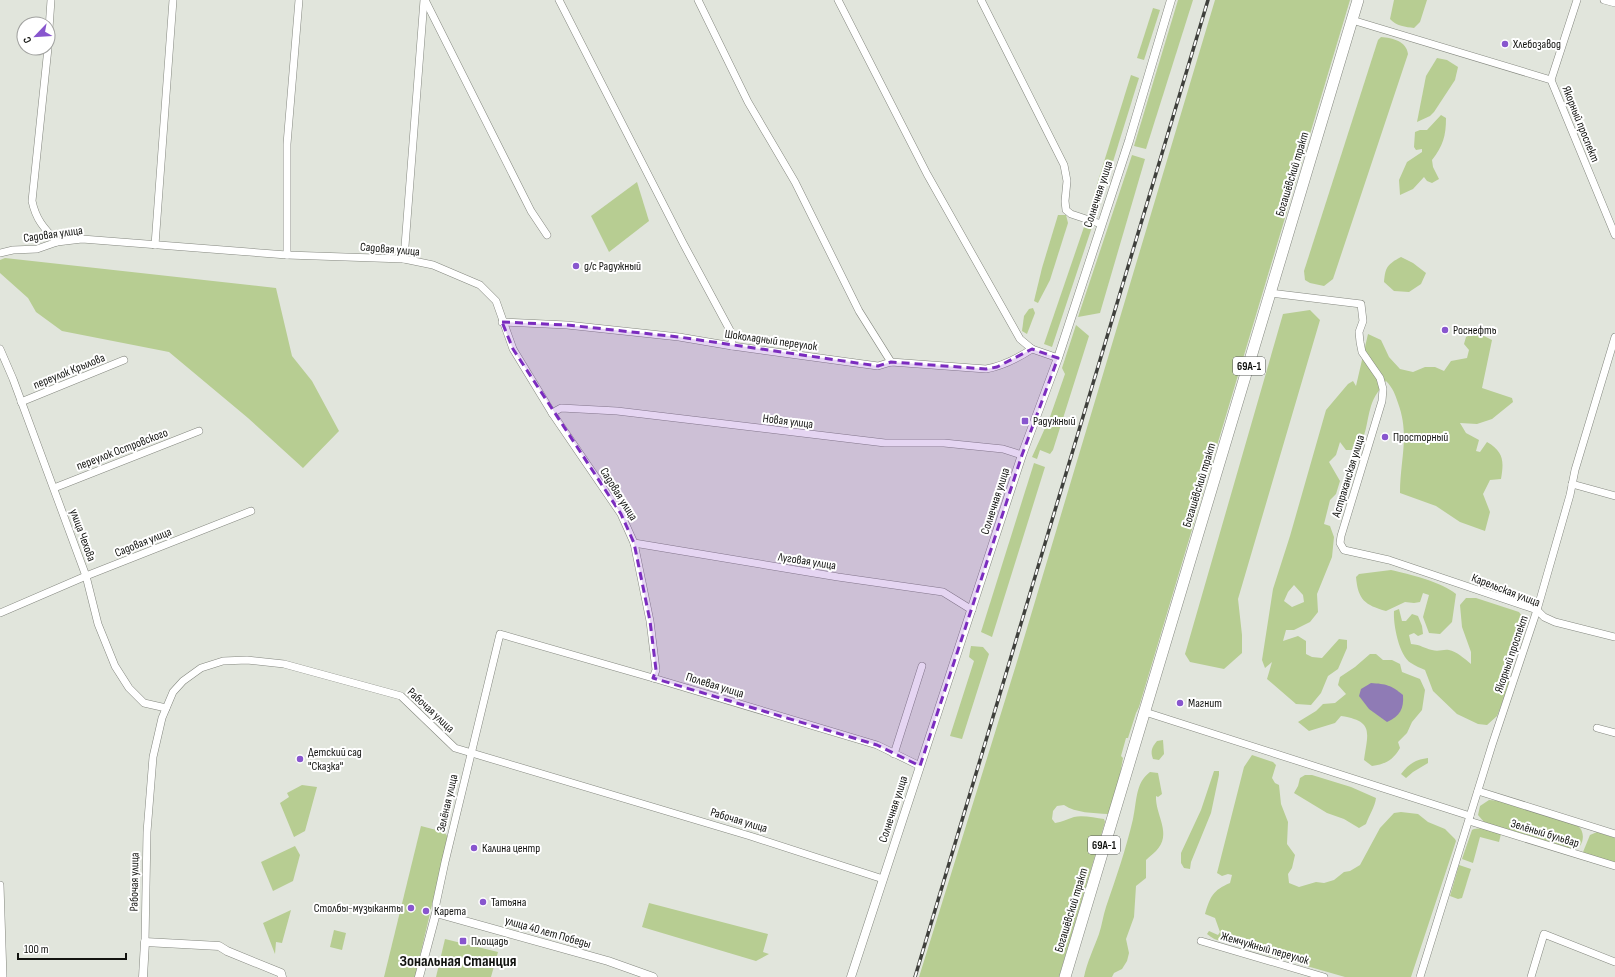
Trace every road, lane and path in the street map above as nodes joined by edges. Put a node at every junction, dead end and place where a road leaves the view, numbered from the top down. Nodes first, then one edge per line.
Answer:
1 (51, 0) edge
2 (172, 0) edge
3 (299, 0) edge
4 (425, 0) edge
5 (559, 0) edge
6 (698, 0) edge
7 (838, 0) edge
8 (981, 0) edge
9 (1171, 0) edge
10 (1358, 0) edge
11 (1577, 0) edge
12 (1604, 0) edge
13 (1615, 3) edge
14 (50, 16) edge
15 (1352, 20) junction
16 (47, 56) edge
17 (1551, 80) junction
18 (1101, 224) junction
19 (547, 235) dead end
20 (1615, 236) edge
21 (57, 242) junction
22 (155, 245) junction
23 (0, 253) edge
24 (286, 255) junction
25 (404, 259) junction
26 (1270, 293) junction
27 (502, 322) junction
28 (1615, 336) edge
29 (732, 346) junction
30 (0, 349) edge
31 (1032, 349) junction
32 (1058, 358) junction
33 (124, 360) dead end
34 (891, 362) junction
35 (21, 402) junction
36 (552, 413) junction
37 (198, 431) dead end
38 (1022, 455) junction
39 (1572, 484) junction
40 (54, 488) junction
41 (1615, 496) edge
42 (251, 511) dead end
43 (634, 543) junction
44 (1389, 560) joint
45 (86, 576) junction
46 (972, 610) junction
47 (1537, 610) junction
48 (0, 613) edge
49 (500, 634) joint
50 (1615, 637) edge
51 (922, 666) dead end
52 (653, 678) junction
53 (166, 708) junction
54 (1145, 712) junction
55 (1597, 728) dead end
56 (1615, 733) edge
57 (471, 753) junction
58 (894, 754) junction
59 (920, 766) junction
60 (1478, 791) junction
61 (1470, 818) junction
62 (1615, 834) edge
63 (1615, 866) edge
64 (883, 879) junction
65 (0, 885) edge
66 (436, 913) junction
67 (1201, 941) dead end
68 (145, 942) junction
69 (1615, 962) edge
70 (3, 977) edge
71 (143, 977) edge
72 (282, 977) edge
73 (419, 977) edge
74 (652, 977) edge
75 (851, 977) edge
76 (1065, 977) edge
77 (1324, 977) edge
78 (1420, 977) edge
79 (1531, 977) edge

1 - 14 street
2 - 22 street
3 - 24 street
4 - 19 street
4 - 25 street
5 - 29 street
6 - 34 street
7 - 31 street
8 - 18 street
9 - 18 street, Солнечная улица
10 - 15 main road, Богашёвский тракт / 69А-1
11 - 17 street
12 - 13 street
15 - 17 street, Якорный проспект
15 - 26 main road, Богашёвский тракт / 69А-1
16 - 21 street
17 - 20 street, Якорный проспект
18 - 32 street, Солнечная улица
21 - 22 street, Садовая улица
21 - 23 street, Садовая улица
22 - 24 street, Садовая улица
24 - 25 street, Садовая улица
25 - 27 street, Садовая улица
26 - 44 street, Астраханская улица
26 - 54 main road, Богашёвский тракт / 69А-1
27 - 29 street, Шоколадный переулок
27 - 36 street, Садовая улица
28 - 39 street, Якорный проспект
29 - 34 street, Шоколадный переулок
30 - 35 street, улица Чехова
31 - 32 street
31 - 34 street, Шоколадный переулок
32 - 38 street, Солнечная улица
33 - 35 street, переулок Крылова
35 - 40 street, улица Чехова
36 - 38 street, Новая улица
36 - 43 street, Садовая улица
37 - 40 street, переулок Островского
38 - 46 street, Солнечная улица
39 - 41 street
39 - 47 street, Якорный проспект
40 - 45 street, улица Чехова
42 - 45 street, Садовая улица
43 - 46 street, Луговая улица
43 - 52 street, Садовая улица
44 - 47 street, Карельская улица
45 - 48 street, Садовая улица
45 - 53 street, улица Чехова
46 - 59 street, Солнечная улица
47 - 50 street, Карельская улица
47 - 60 street, Якорный проспект
49 - 52 street, Полевая улица
49 - 57 street, Зелёная улица
51 - 58 street
52 - 58 street, Полевая улица
53 - 57 street, Рабочая улица
53 - 68 street, Рабочая улица
54 - 61 street, Зелёный бульвар
54 - 76 main road, Богашёвский тракт / 69А-1
55 - 56 street
57 - 64 street, Рабочая улица
57 - 66 street, Зелёная улица
58 - 59 street, Полевая улица
59 - 64 street, Солнечная улица
60 - 61 street, Якорный проспект
60 - 62 street, Зелёный бульвар
61 - 63 street, Зелёный бульвар
61 - 78 street, Якорный проспект
64 - 75 street, Солнечная улица
65 - 70 street
66 - 73 street, Зелёная улица
66 - 74 street, улица 40 лет Победы
67 - 77 street, Жемчужный переулок
68 - 71 street, Рабочая улица
68 - 72 street
69 - 79 street

